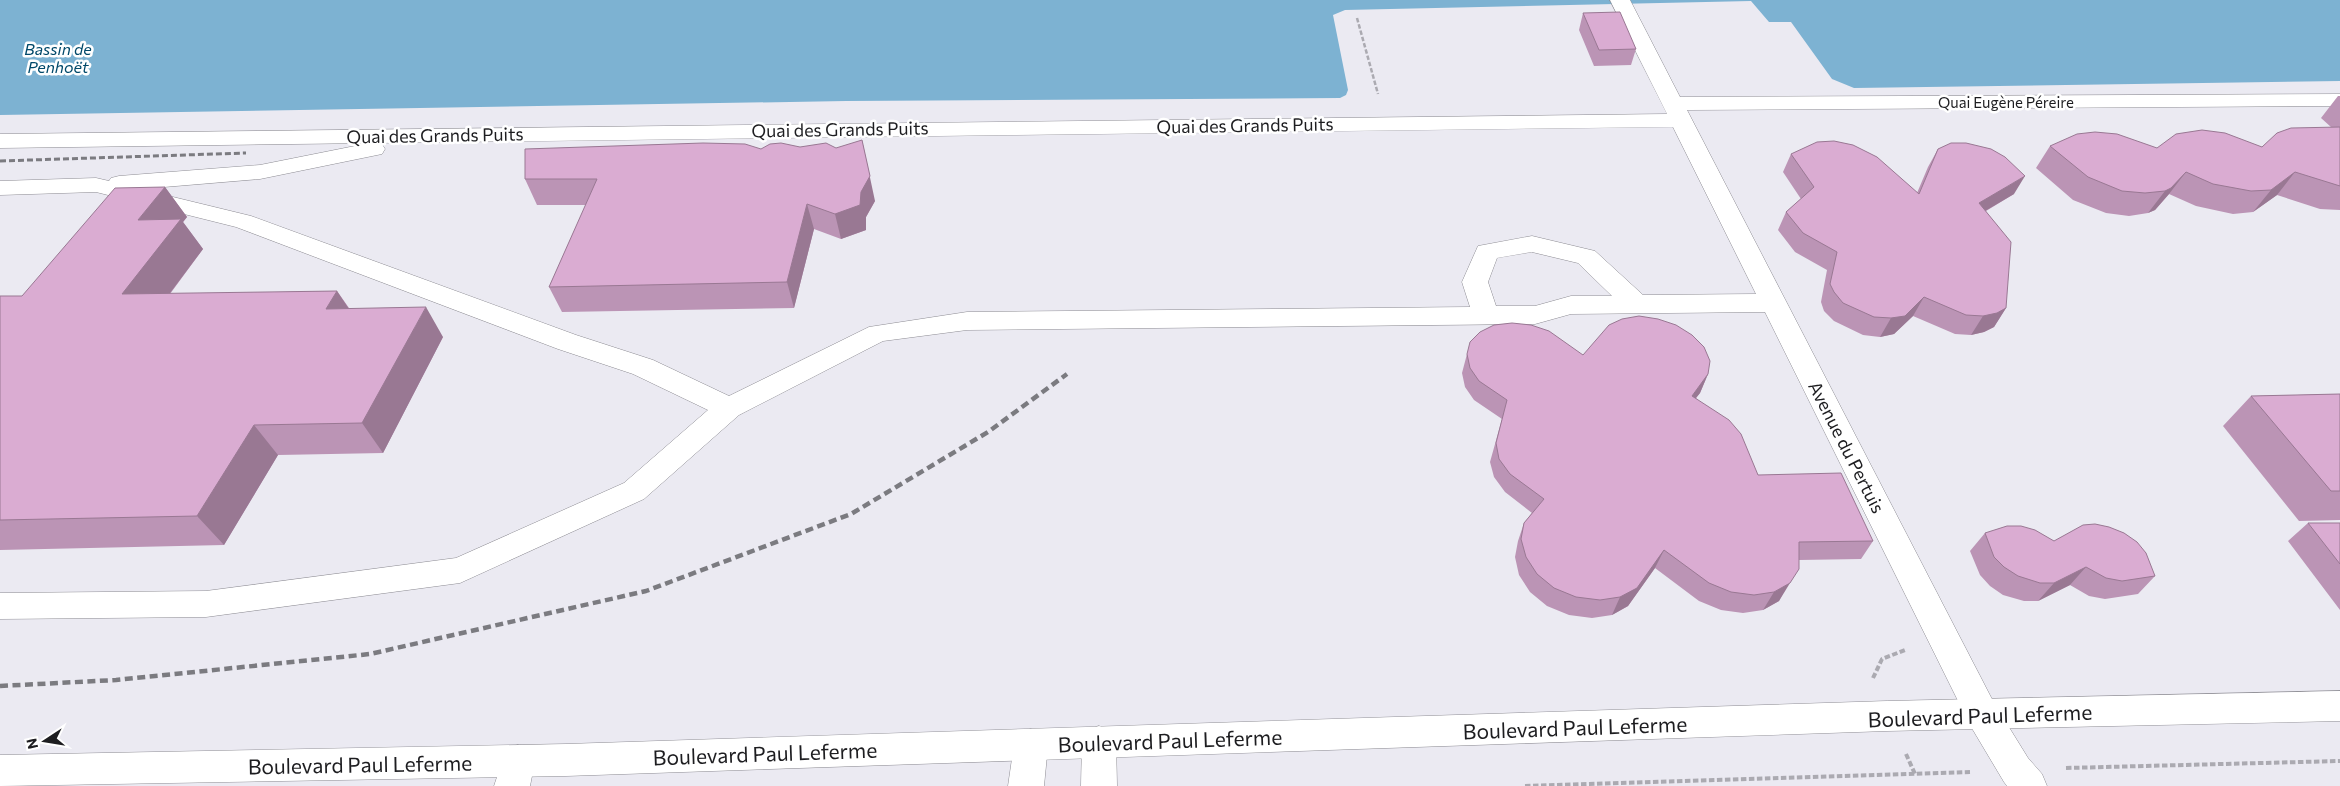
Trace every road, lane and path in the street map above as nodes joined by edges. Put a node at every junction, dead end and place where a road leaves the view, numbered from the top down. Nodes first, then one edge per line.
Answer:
1 (1624, 8) edge
2 (1357, 18) dead end
3 (2340, 100) edge
4 (1677, 112) junction
5 (1386, 123) junction
6 (444, 135) junction
7 (0, 141) edge
8 (96, 185) junction
9 (0, 188) edge
10 (1774, 303) junction
11 (1639, 306) junction
12 (1486, 315) junction
13 (729, 408) junction
14 (0, 606) edge
15 (2340, 706) edge
16 (1982, 714) junction
17 (1099, 742) junction
18 (1030, 745) junction
19 (2340, 761) edge
20 (0, 771) edge
21 (515, 773) edge
22 (56, 778) edge
23 (2022, 778) edge
24 (1026, 786) edge
25 (1099, 786) edge
26 (1525, 786) edge

1 - 4 main road, Avenue du Pertuis
2 - 5 path
3 - 4 main road, Quai Eugène Péreire
4 - 5 main road, Quai des Grands Puits
4 - 10 main road, Avenue du Pertuis
5 - 6 main road, Quai des Grands Puits
6 - 7 main road, Quai des Grands Puits
6 - 8 main road
8 - 9 main road
8 - 13 main road
10 - 11 main road
10 - 16 main road, Avenue du Pertuis
11 - 12 main road
11 - 12 main road
12 - 13 main road
13 - 14 main road
15 - 16 main road, Boulevard Paul Leferme
16 - 17 main road, Boulevard Paul Leferme
16 - 23 main road, Avenue du Pertuis
17 - 18 main road, Boulevard Paul Leferme
17 - 25 main road
18 - 21 main road, Boulevard Paul Leferme
18 - 24 main road
19 - 23 path
20 - 22 main road, Boulevard Paul Leferme
21 - 22 main road, Boulevard Paul Leferme
23 - 26 path

